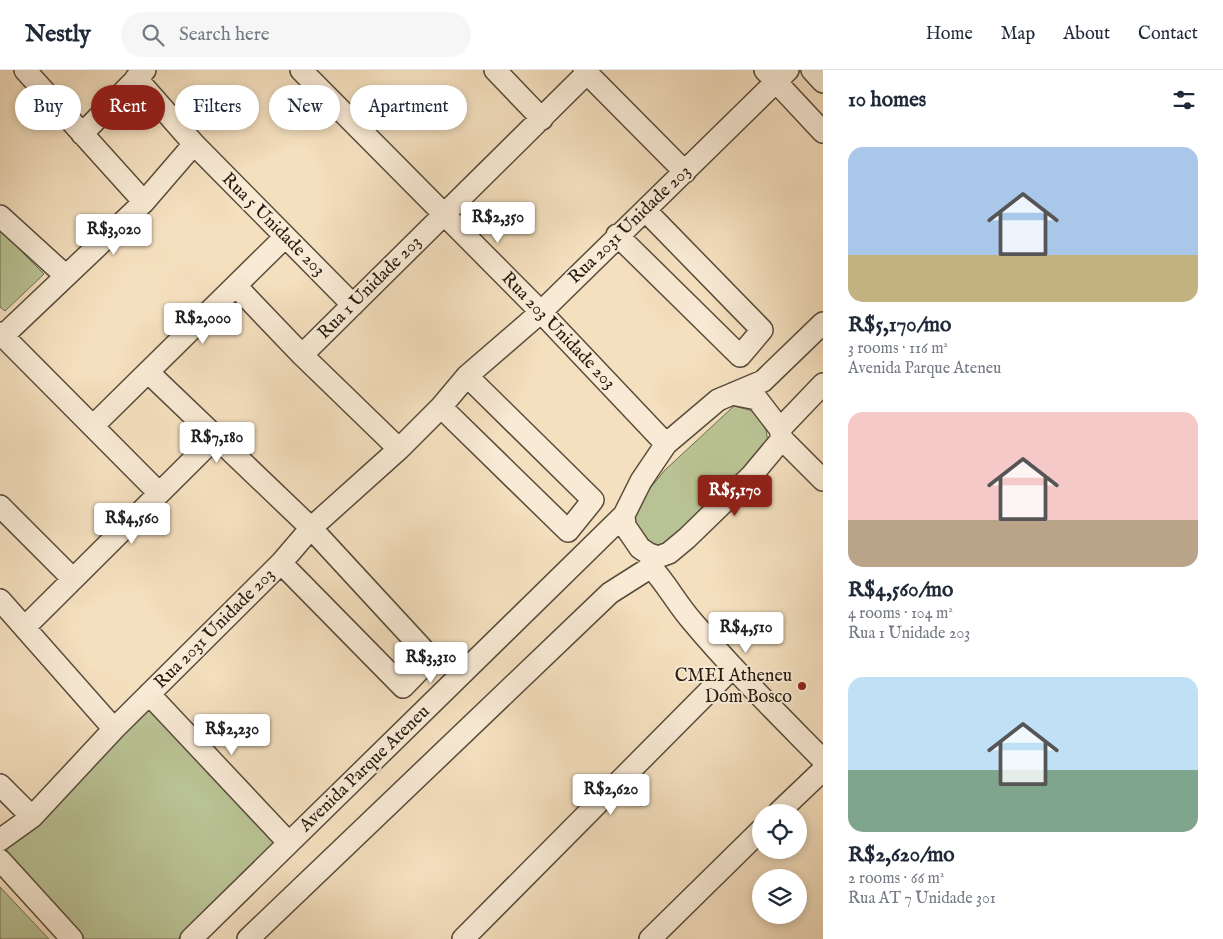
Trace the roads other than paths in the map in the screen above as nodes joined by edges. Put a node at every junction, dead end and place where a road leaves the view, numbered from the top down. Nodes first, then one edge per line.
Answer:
1 (25, 70) edge
2 (301, 70) edge
3 (495, 70) edge
4 (812, 70) edge
5 (586, 72) edge
6 (140, 74) edge
7 (777, 74) edge
8 (823, 82) edge
9 (542, 119) junction
10 (823, 132) edge
11 (82, 134) junction
12 (194, 144) junction
13 (685, 172) junction
14 (144, 202) junction
15 (645, 210) junction
16 (443, 215) junction
17 (0, 216) edge
18 (617, 235) junction
19 (285, 237) junction
20 (66, 276) junction
21 (236, 286) junction
22 (353, 305) junction
23 (541, 312) junction
24 (823, 323) edge
25 (1, 335) edge
26 (302, 355) junction
27 (149, 373) junction
28 (467, 376) junction
29 (823, 384) edge
30 (732, 394) junction
31 (441, 406) junction
32 (93, 426) junction
33 (781, 434) junction
34 (215, 438) junction
35 (666, 444) junction
36 (399, 448) junction
37 (823, 480) edge
38 (158, 492) junction
39 (0, 506) edge
40 (624, 514) junction
41 (311, 528) junction
42 (654, 562) junction
43 (281, 563) junction
44 (73, 578) junction
45 (0, 600) edge
46 (25, 627) junction
47 (732, 667) junction
48 (149, 694) junction
49 (114, 729) junction
50 (823, 760) edge
51 (823, 770) edge
52 (0, 785) edge
53 (787, 804) edge
54 (32, 818) junction
55 (752, 839) edge
56 (0, 840) edge
57 (289, 843) junction
58 (0, 860) edge
59 (72, 939) edge
60 (191, 939) edge
61 (248, 939) edge
62 (463, 939) edge
63 (650, 939) edge

1 - 11 street
2 - 16 street, Rua 203 Unidade 203
3 - 9 street
4 - 8 street
5 - 9 street, Rua 1 Unidade 203
5 - 13 street, Rua 1 Unidade 203
6 - 11 street, Rua 5 Unidade 203
6 - 12 street, Rua 5 Unidade 203
7 - 10 street
7 - 13 street, Rua 2031 Unidade 203
9 - 16 street, Rua 1 Unidade 203
11 - 14 street
12 - 14 street
12 - 19 street, Rua 5 Unidade 203
13 - 15 street, Rua 2031 Unidade 203
14 - 20 street
15 - 18 street, Rua 2031 Unidade 203
15 - 18 street
16 - 22 street, Rua 1 Unidade 203
16 - 23 street, Rua 203 Unidade 203
17 - 20 street
18 - 23 street, Rua 2031 Unidade 203
19 - 21 street
19 - 22 street, Rua 5 Unidade 203
20 - 25 street
21 - 26 street
21 - 27 street
22 - 26 street, Rua 1 Unidade 203
23 - 28 street, Rua 2031 Unidade 203
23 - 35 street, Rua 203 Unidade 203
24 - 30 street
25 - 32 street
26 - 36 street
27 - 32 street
27 - 34 street
28 - 31 street, Rua 2031 Unidade 203
28 - 31 street
29 - 33 street
30 - 33 street
30 - 35 street, Avenida Parque Ateneu
31 - 36 street, Rua 2031 Unidade 203
32 - 38 street
33 - 37 street
33 - 42 street
34 - 38 street
34 - 41 street
35 - 40 street, Avenida Parque Ateneu
36 - 41 street, Rua 2031 Unidade 203
38 - 44 street
39 - 44 street
40 - 42 street
40 - 57 street, Avenida Parque Ateneu
41 - 43 street, Rua 2031 Unidade 203
41 - 43 street, Rua 2031 Unidade 203
42 - 47 street
42 - 61 street
43 - 48 street, Rua 2031 Unidade 203
44 - 46 street
45 - 46 street
46 - 49 street
47 - 50 street
47 - 62 street
48 - 49 street, Rua 2031 Unidade 203
48 - 57 street, Rua 2031 Unidade 203
49 - 54 street, Rua 2031 Unidade 203
51 - 53 street
52 - 54 street
54 - 56 street, Rua 2031 Unidade 203
55 - 63 street
57 - 60 street, Avenida Parque Ateneu
58 - 59 street

